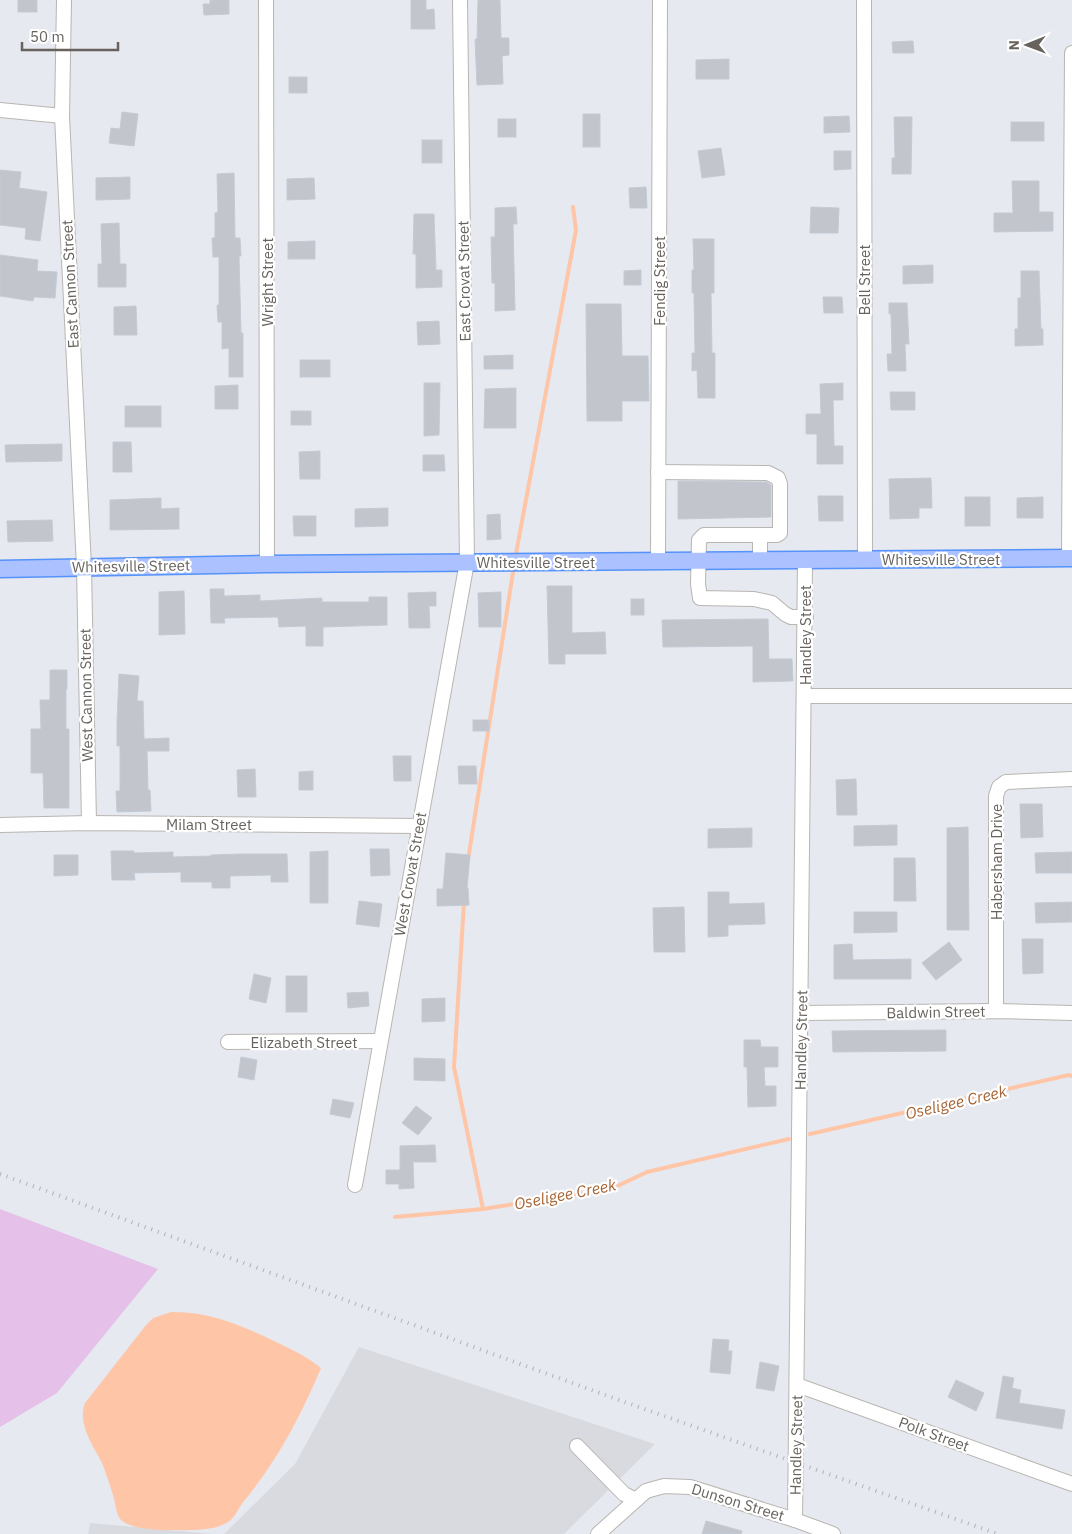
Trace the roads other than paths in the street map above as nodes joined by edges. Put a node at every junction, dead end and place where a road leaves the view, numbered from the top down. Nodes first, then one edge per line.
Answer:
1 (64, 0) edge
2 (266, 0) edge
3 (460, 0) edge
4 (660, 0) edge
5 (864, 0) edge
6 (1072, 53) edge
7 (0, 110) edge
8 (62, 116) junction
9 (1071, 261) edge
10 (658, 472) junction
11 (760, 535) junction
12 (1070, 558) edge
13 (865, 559) junction
14 (760, 560) junction
15 (805, 560) junction
16 (658, 561) junction
17 (698, 561) junction
18 (467, 562) junction
19 (267, 564) junction
20 (84, 567) junction
21 (0, 569) edge
22 (806, 617) junction
23 (804, 696) junction
24 (1072, 696) edge
25 (1072, 779) edge
26 (89, 823) junction
27 (0, 826) edge
28 (419, 826) junction
29 (996, 1012) junction
30 (1072, 1013) edge
31 (801, 1014) junction
32 (380, 1041) junction
33 (228, 1042) dead end
34 (355, 1185) dead end
35 (797, 1385) junction
36 (577, 1446) dead end
37 (1072, 1484) edge
38 (636, 1500) junction
39 (795, 1520) junction
40 (813, 1530) edge
41 (598, 1534) edge
42 (833, 1534) edge

1 - 8 street, East Cannon Street
2 - 19 street, Wright Street
3 - 18 street, East Crovat Street
4 - 10 street, Fendig Street
5 - 13 street, Bell Street
6 - 9 street
7 - 8 street
8 - 20 street, East Cannon Street
9 - 12 street
10 - 11 street
10 - 16 street, Fendig Street
11 - 14 street
11 - 17 street
12 - 13 main road, Whitesville Street
13 - 15 main road, Whitesville Street
14 - 15 main road, Whitesville Street
14 - 17 main road, Whitesville Street
15 - 22 street, Handley Street
16 - 17 main road, Whitesville Street
16 - 18 main road, Whitesville Street
17 - 22 street
18 - 19 main road, Whitesville Street
18 - 28 street, West Crovat Street
19 - 20 main road, Whitesville Street
20 - 21 main road, Whitesville Street
20 - 26 street, West Cannon Street
22 - 23 street, Handley Street
23 - 24 street
23 - 31 street, Handley Street
25 - 29 street, Habersham Drive
26 - 27 street, Milam Street
26 - 28 street, Milam Street
28 - 32 street, West Crovat Street
29 - 30 street, Baldwin Street
29 - 31 street, Baldwin Street
31 - 35 street, Handley Street
32 - 33 street, Elizabeth Street
32 - 34 street, West Crovat Street
35 - 37 street, Polk Street
35 - 39 street, Handley Street
36 - 38 street
38 - 39 street, Dunson Street
38 - 41 street, Dunson Street
39 - 40 street, Dunson Street
40 - 42 street, Dunson Street

